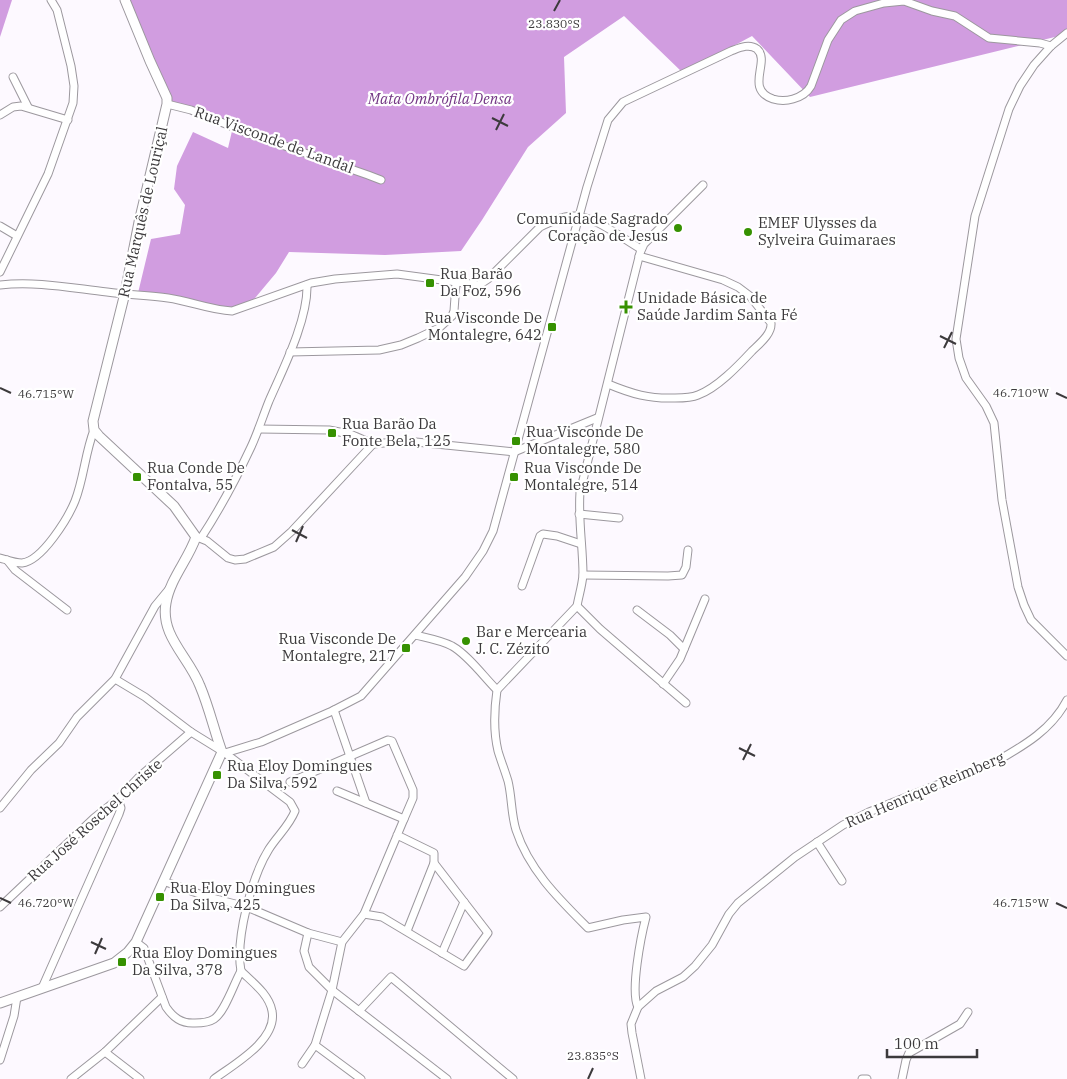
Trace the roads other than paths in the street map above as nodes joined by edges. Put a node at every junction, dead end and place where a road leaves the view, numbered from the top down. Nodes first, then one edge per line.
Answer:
1 (51, 0) edge
2 (125, 0) edge
3 (1067, 33) edge
4 (1051, 46) junction
5 (13, 77) dead end
6 (167, 104) junction
7 (28, 107) junction
8 (0, 115) edge
9 (68, 120) junction
10 (381, 180) dead end
11 (703, 185) dead end
12 (580, 216) junction
13 (0, 226) edge
14 (17, 236) junction
15 (641, 248) junction
16 (639, 256) junction
17 (0, 274) edge
18 (456, 282) junction
19 (10, 284) junction
20 (307, 284) junction
21 (0, 285) edge
22 (125, 293) junction
23 (290, 352) junction
24 (608, 384) junction
25 (598, 418) junction
26 (258, 429) junction
27 (94, 430) junction
28 (373, 444) junction
29 (514, 452) junction
30 (579, 514) junction
31 (620, 518) dead end
32 (198, 537) junction
33 (581, 544) junction
34 (688, 550) dead end
35 (4, 559) edge
36 (583, 576) junction
37 (522, 586) dead end
38 (170, 589) junction
39 (705, 599) dead end
40 (577, 606) junction
41 (67, 610) dead end
42 (637, 610) dead end
43 (414, 635) junction
44 (684, 649) junction
45 (1067, 656) edge
46 (115, 680) junction
47 (663, 684) junction
48 (496, 690) junction
49 (1067, 700) edge
50 (686, 703) dead end
51 (334, 710) junction
52 (191, 732) junction
53 (224, 752) junction
54 (350, 756) junction
55 (290, 782) dead end
56 (337, 791) dead end
57 (118, 799) junction
58 (366, 803) junction
59 (0, 808) edge
60 (404, 819) junction
61 (397, 835) junction
62 (817, 842) junction
63 (434, 863) junction
64 (163, 881) junction
65 (842, 881) dead end
66 (464, 902) junction
67 (0, 907) edge
68 (247, 907) junction
69 (364, 914) junction
70 (406, 931) junction
71 (308, 933) junction
72 (136, 942) junction
73 (342, 942) junction
74 (442, 953) junction
75 (240, 971) junction
76 (42, 988) junction
77 (332, 990) junction
78 (18, 997) junction
79 (162, 998) junction
80 (0, 1004) edge
81 (638, 1007) junction
82 (359, 1011) junction
83 (968, 1012) dead end
84 (315, 1045) junction
85 (105, 1052) junction
86 (0, 1060) edge
87 (302, 1064) dead end
88 (862, 1078) edge
89 (71, 1079) edge
90 (140, 1079) edge
91 (214, 1079) edge
92 (361, 1079) edge
93 (447, 1079) edge
94 (513, 1079) edge
95 (641, 1079) edge
96 (866, 1079) edge
97 (902, 1079) edge

1 - 9 street
2 - 6 main road
3 - 4 street
4 - 12 street
4 - 45 street
5 - 7 street
6 - 10 street, Rua Visconde de Landal
6 - 22 main road, Rua Marquês de Louriçal
7 - 8 street
7 - 9 street
9 - 14 street
11 - 15 street
12 - 15 street
12 - 18 street
12 - 29 street
13 - 14 street
14 - 17 street
15 - 16 street
16 - 24 street
16 - 24 street
17 - 19 street
18 - 20 street
18 - 23 street
19 - 21 street
19 - 22 street
20 - 22 street
20 - 23 street
22 - 27 main road, Rua Marquês de Louriçal
23 - 26 street
24 - 25 street
25 - 29 street
25 - 30 street
26 - 28 street
26 - 32 street
27 - 32 main road
27 - 35 street
28 - 29 street
28 - 32 street
29 - 43 street
30 - 31 street
30 - 33 street
32 - 38 main road
33 - 36 street
33 - 37 street
34 - 36 street
35 - 41 street
36 - 40 street
38 - 46 street
38 - 53 main road
39 - 44 street
40 - 47 street
40 - 48 street
42 - 44 street
43 - 48 street
43 - 51 street
44 - 47 street
46 - 52 street
46 - 59 street
47 - 50 street
48 - 81 street
49 - 62 street, Rua Henrique Reimberg
51 - 53 street
51 - 54 street
52 - 53 street
52 - 57 street, Rua José Roschel Christe
53 - 64 main road
53 - 68 street
54 - 55 street
54 - 58 street
54 - 60 street
56 - 58 street
57 - 67 street, Rua José Roschel Christe
57 - 76 street
58 - 60 street
60 - 61 street
61 - 63 street
61 - 69 street
62 - 65 street
62 - 81 street, Rua Henrique Reimberg
63 - 66 street
63 - 70 street
64 - 68 street
64 - 72 main road
66 - 74 street
66 - 74 street
68 - 71 street
68 - 75 street
69 - 70 street
69 - 73 street
70 - 74 street
71 - 73 street
71 - 77 street
72 - 76 main road
72 - 79 street
73 - 77 street
75 - 79 street
75 - 91 street
76 - 78 main road
77 - 82 street
77 - 84 street
78 - 80 main road
78 - 86 street
79 - 85 street
81 - 95 street
82 - 93 street
82 - 94 street
83 - 97 street
84 - 87 street
84 - 92 street
85 - 89 street
85 - 90 street
88 - 96 street

